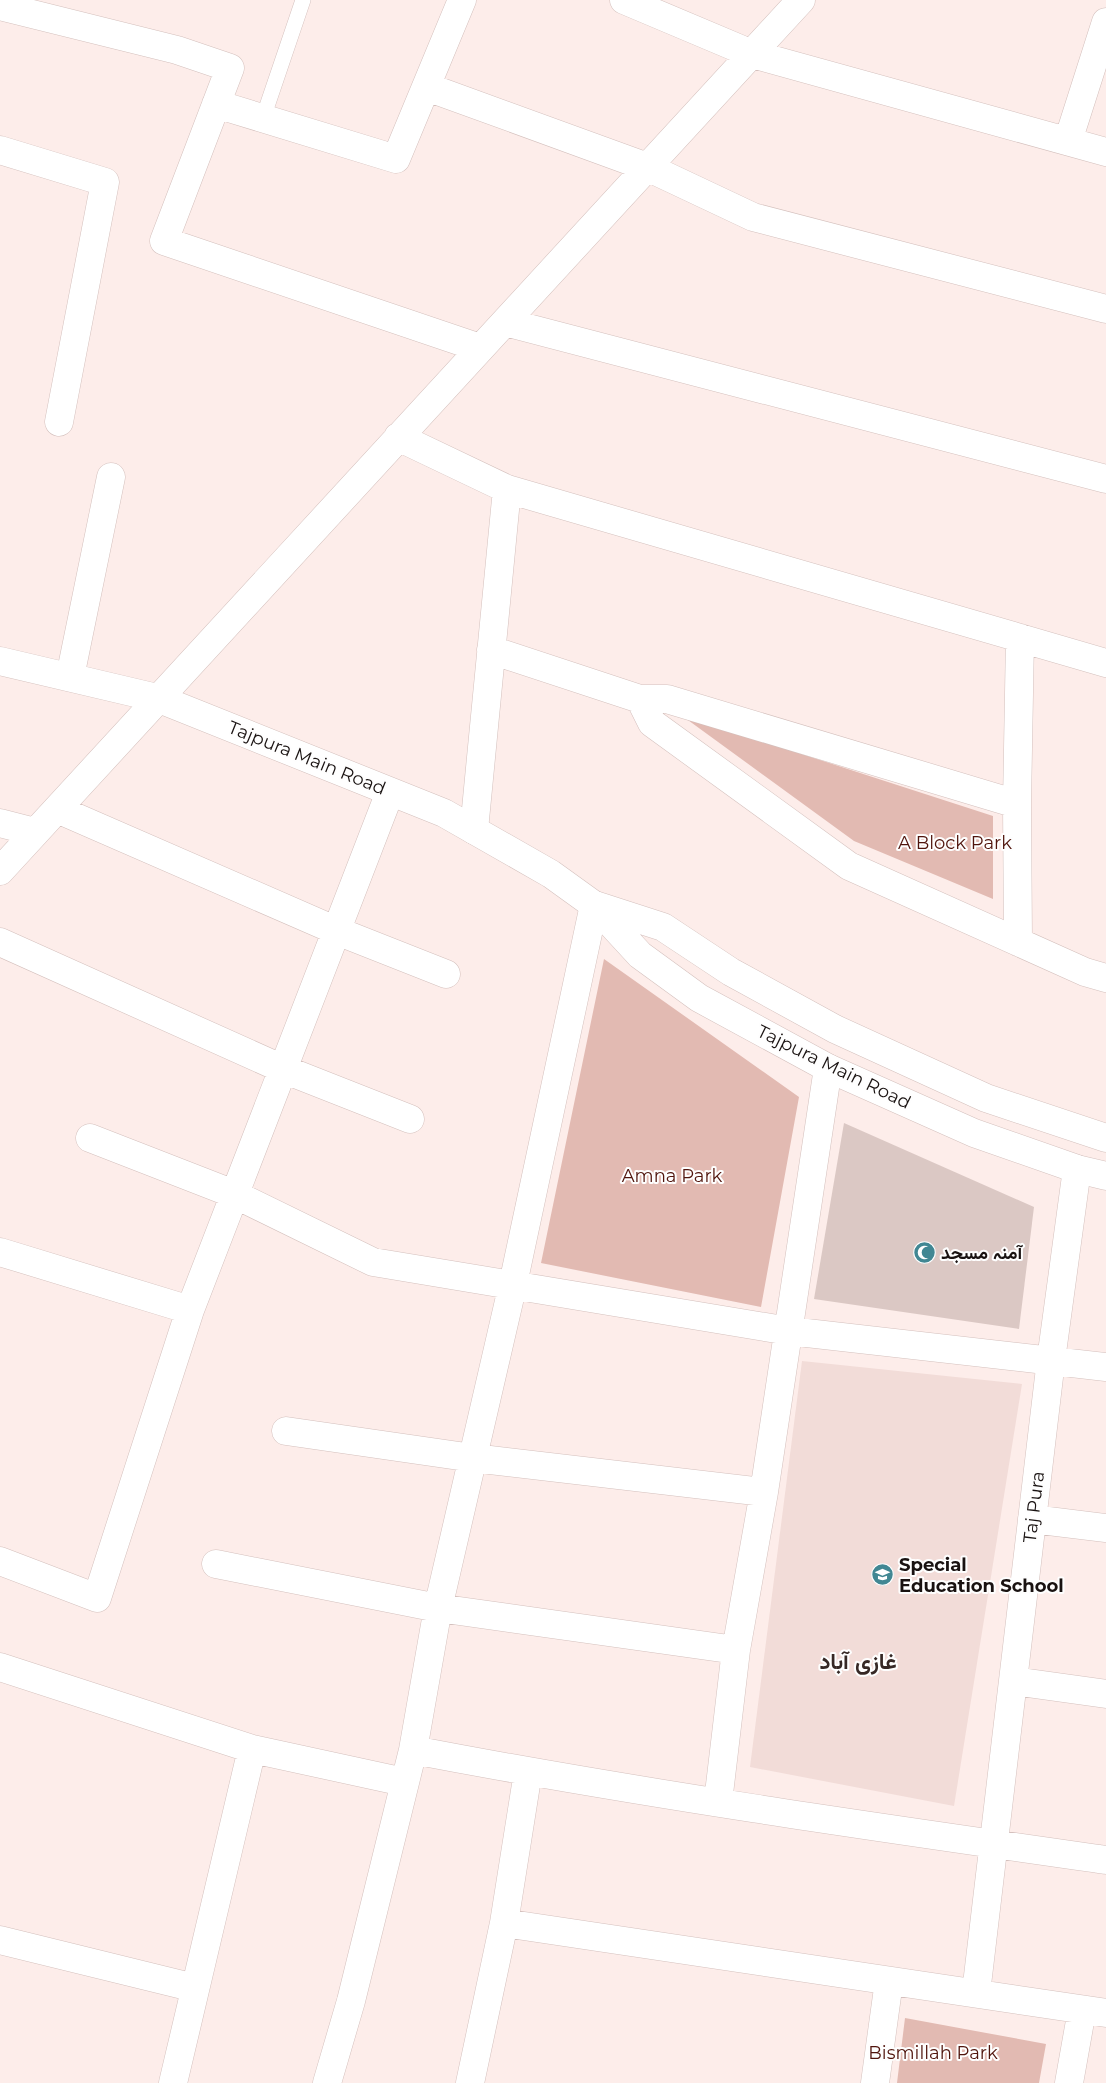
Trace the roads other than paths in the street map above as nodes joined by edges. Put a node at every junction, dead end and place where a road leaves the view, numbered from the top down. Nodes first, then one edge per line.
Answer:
1 (302, 0) edge
2 (462, 0) edge
3 (624, 0) edge
4 (802, 0) edge
5 (0, 6) edge
6 (1106, 22) edge
7 (752, 54) junction
8 (427, 87) junction
9 (216, 104) junction
10 (263, 118) junction
11 (1068, 141) junction
12 (0, 150) edge
13 (1106, 152) edge
14 (647, 167) junction
15 (1106, 309) edge
16 (505, 322) junction
17 (480, 348) junction
18 (59, 422) dead end
19 (398, 437) junction
20 (111, 477) dead end
21 (1106, 478) edge
22 (507, 489) junction
23 (1020, 638) junction
24 (491, 650) junction
25 (0, 661) edge
26 (1106, 663) edge
27 (70, 677) junction
28 (158, 698) junction
29 (640, 699) junction
30 (390, 792) junction
31 (1017, 804) junction
32 (57, 809) junction
33 (0, 823) edge
34 (474, 830) junction
35 (35, 832) junction
36 (0, 871) edge
37 (594, 905) junction
38 (337, 931) junction
39 (0, 942) edge
40 (1018, 942) junction
41 (446, 974) dead end
42 (1106, 978) edge
43 (828, 1068) junction
44 (283, 1069) junction
45 (410, 1119) dead end
46 (90, 1138) dead end
47 (1106, 1138) edge
48 (1077, 1169) junction
49 (1106, 1176) edge
50 (234, 1194) junction
51 (1, 1257) edge
52 (513, 1284) junction
53 (190, 1310) junction
54 (788, 1331) junction
55 (1051, 1360) junction
56 (1106, 1367) edge
57 (286, 1431) dead end
58 (473, 1458) junction
59 (764, 1492) junction
60 (1032, 1519) junction
61 (1106, 1528) edge
62 (0, 1561) edge
63 (216, 1564) dead end
64 (438, 1608) junction
65 (736, 1650) junction
66 (0, 1667) edge
67 (1013, 1681) junction
68 (1106, 1694) edge
69 (252, 1749) junction
70 (414, 1750) junction
71 (528, 1772) junction
72 (404, 1782) junction
73 (718, 1802) junction
74 (994, 1844) junction
75 (1106, 1860) edge
76 (504, 1923) junction
77 (0, 1940) edge
78 (889, 1981) junction
79 (195, 1988) junction
80 (976, 1993) junction
81 (1094, 2011) edge
82 (173, 2083) edge
83 (327, 2083) edge
84 (470, 2083) edge
85 (876, 2083) edge
86 (1069, 2083) edge

1 - 10 lane
2 - 8 street
3 - 7 street
4 - 7 street
5 - 9 street
6 - 11 street
7 - 11 street
7 - 14 street
8 - 10 street
8 - 14 street
9 - 10 street
9 - 17 street
11 - 13 street
12 - 18 street
14 - 15 street
14 - 16 street
16 - 17 street
16 - 21 street
17 - 19 street
19 - 22 street
19 - 28 street
20 - 27 street
22 - 23 street
22 - 24 street
23 - 26 street
23 - 31 street
24 - 29 street
24 - 34 street
25 - 27 street, Tajpura Main Road
27 - 28 street, Tajpura Main Road
28 - 30 street, Tajpura Main Road
28 - 32 street
29 - 31 street
29 - 40 street
30 - 34 street, Tajpura Main Road
30 - 38 street
31 - 40 street
32 - 35 street
32 - 38 street
33 - 35 street
34 - 37 street, Tajpura Main Road
35 - 36 street
37 - 43 street, Tajpura Main Road
37 - 47 street, Tajpura Main Road
37 - 52 street
38 - 41 street
38 - 44 street
39 - 44 street
40 - 42 street
43 - 48 street, Tajpura Main Road
43 - 54 street
44 - 45 street
44 - 50 street
46 - 50 street
48 - 49 street, Tajpura Main Road
48 - 55 street, Taj Pura
50 - 52 street
50 - 53 street
51 - 53 street
52 - 54 street
52 - 58 street
53 - 62 street
54 - 55 street
54 - 59 street
55 - 56 street
55 - 60 street, Taj Pura
57 - 58 street
58 - 59 street
58 - 64 street
59 - 65 street
60 - 61 street
60 - 67 street, Taj Pura
63 - 64 street
64 - 65 street
64 - 70 street
65 - 73 street
66 - 69 street
67 - 68 street
67 - 74 street, Taj Pura
69 - 72 street
69 - 79 street
70 - 71 street
70 - 72 street
71 - 73 street
71 - 76 street
72 - 83 street
73 - 74 street
74 - 75 street
74 - 80 street, Taj Pura
76 - 78 street
76 - 84 street
77 - 79 street
78 - 80 street
78 - 85 street
79 - 82 street
80 - 81 street
81 - 86 street

